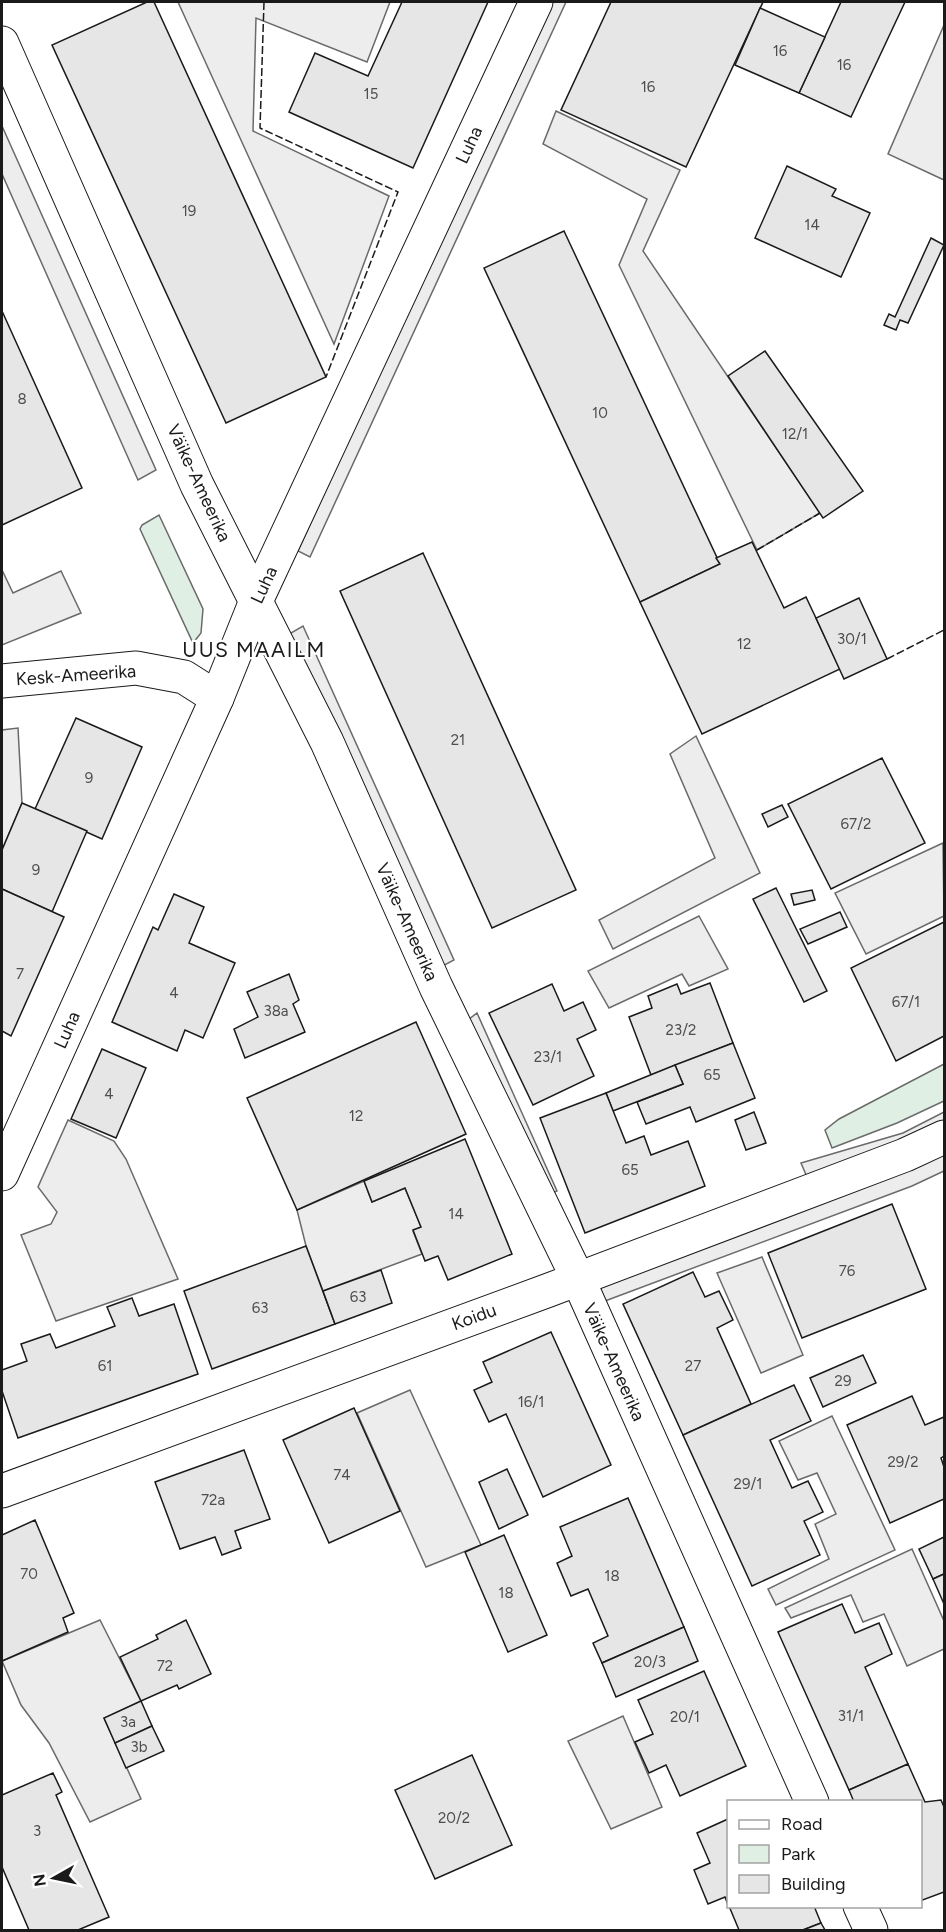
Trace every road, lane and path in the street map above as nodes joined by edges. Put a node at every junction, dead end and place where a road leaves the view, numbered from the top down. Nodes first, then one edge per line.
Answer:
1 (536, 2) edge
2 (2, 43) edge
3 (256, 601) junction
4 (2, 681) edge
5 (217, 698) junction
6 (945, 1137) edge
7 (2, 1174) edge
8 (578, 1279) junction
9 (2, 1491) edge
10 (811, 1800) edge
11 (861, 1908) edge
12 (871, 1930) edge

1 - 3 street, Luha
2 - 3 street, Väike-Ameerika
3 - 5 street, Luha
3 - 8 street, Väike-Ameerika
4 - 5 street, Kesk-Ameerika
5 - 7 street, Luha
6 - 8 street, Koidu
8 - 9 street, Koidu
8 - 10 street, Väike-Ameerika
11 - 12 street

